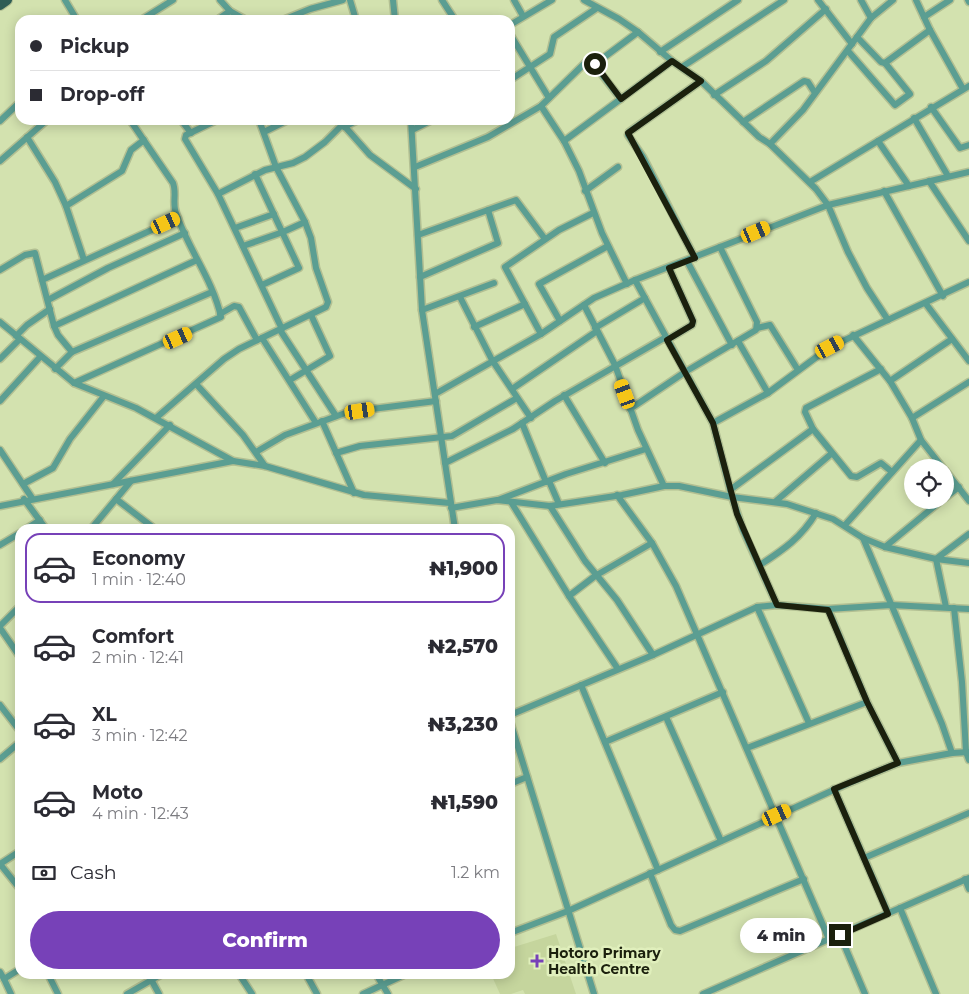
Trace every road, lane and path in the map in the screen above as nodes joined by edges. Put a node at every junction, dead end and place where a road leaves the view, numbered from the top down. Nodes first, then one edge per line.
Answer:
1 (7, 0) edge
2 (65, 0) edge
3 (173, 0) edge
4 (220, 0) edge
5 (343, 0) edge
6 (350, 0) edge
7 (393, 0) edge
8 (442, 0) edge
9 (514, 0) edge
10 (552, 0) edge
11 (584, 0) edge
12 (738, 0) edge
13 (784, 0) edge
14 (818, 0) edge
15 (861, 0) edge
16 (893, 0) edge
17 (916, 0) edge
18 (950, 0) edge
19 (325, 2) edge
20 (0, 5) edge
21 (597, 8) junction
22 (826, 9) junction
23 (230, 11) junction
24 (74, 15) edge
25 (149, 15) edge
26 (224, 15) edge
27 (237, 15) edge
28 (295, 15) edge
29 (354, 15) edge
30 (394, 15) edge
31 (452, 15) edge
32 (523, 16) junction
33 (924, 17) junction
34 (871, 18) junction
35 (515, 22) edge
36 (930, 30) junction
37 (638, 32) junction
38 (857, 37) junction
39 (515, 42) edge
40 (852, 44) junction
41 (848, 51) junction
42 (660, 52) junction
43 (672, 61) junction
44 (885, 63) junction
45 (595, 64) junction
46 (530, 67) junction
47 (682, 67) junction
48 (515, 77) edge
49 (701, 81) junction
50 (966, 87) edge
51 (815, 93) junction
52 (714, 95) junction
53 (549, 98) junction
54 (621, 99) junction
55 (541, 106) junction
56 (15, 107) edge
57 (931, 107) junction
58 (914, 118) junction
59 (0, 121) edge
60 (515, 121) edge
61 (743, 122) junction
62 (41, 125) edge
63 (134, 125) edge
64 (184, 125) edge
65 (207, 125) edge
66 (261, 125) edge
67 (278, 125) edge
68 (341, 125) edge
69 (343, 125) edge
70 (412, 125) edge
71 (422, 125) edge
72 (509, 125) edge
73 (412, 130) junction
74 (264, 132) junction
75 (190, 133) junction
76 (27, 137) junction
77 (144, 140) junction
78 (564, 141) junction
79 (878, 142) junction
80 (770, 144) junction
81 (969, 145) edge
82 (0, 161) edge
83 (276, 167) junction
84 (415, 167) junction
85 (618, 167) dead end
86 (969, 172) edge
87 (255, 174) junction
88 (948, 176) junction
89 (930, 181) junction
90 (810, 182) junction
91 (909, 186) junction
92 (416, 189) junction
93 (585, 191) junction
94 (884, 191) junction
95 (218, 194) junction
96 (66, 206) junction
97 (828, 206) junction
98 (488, 210) junction
99 (593, 213) junction
100 (274, 214) junction
101 (178, 218) junction
102 (305, 222) junction
103 (235, 228) junction
104 (283, 232) junction
105 (185, 233) junction
106 (418, 235) junction
107 (545, 239) junction
108 (969, 241) edge
109 (243, 246) junction
110 (608, 246) junction
111 (720, 247) junction
112 (695, 258) junction
113 (84, 260) junction
114 (197, 260) junction
115 (687, 261) junction
116 (669, 268) junction
117 (0, 270) edge
118 (420, 277) junction
119 (42, 280) junction
120 (635, 280) junction
121 (969, 282) edge
122 (494, 283) dead end
123 (627, 284) junction
124 (262, 285) junction
125 (212, 292) junction
126 (943, 296) junction
127 (460, 297) junction
128 (645, 298) junction
129 (48, 300) junction
130 (524, 304) junction
131 (926, 304) junction
132 (584, 305) junction
133 (50, 309) junction
134 (422, 310) junction
135 (220, 314) junction
136 (311, 315) junction
137 (888, 320) junction
138 (560, 321) junction
139 (0, 322) edge
140 (54, 326) junction
141 (474, 327) junction
142 (757, 328) junction
143 (596, 329) junction
144 (281, 330) junction
145 (541, 334) junction
146 (853, 334) junction
147 (18, 338) junction
148 (666, 338) junction
149 (259, 339) junction
150 (952, 339) junction
151 (735, 343) junction
152 (72, 352) junction
153 (40, 357) junction
154 (0, 359) edge
155 (492, 360) junction
156 (969, 361) edge
157 (615, 365) junction
158 (55, 369) junction
159 (881, 369) junction
160 (307, 370) junction
161 (798, 370) junction
162 (684, 372) junction
163 (290, 380) junction
164 (890, 381) junction
165 (969, 382) edge
166 (74, 383) junction
167 (196, 384) junction
168 (512, 389) junction
169 (768, 393) junction
170 (564, 395) junction
171 (104, 396) junction
172 (436, 397) junction
173 (517, 398) junction
174 (0, 401) edge
175 (630, 409) junction
176 (336, 416) junction
177 (156, 418) junction
178 (530, 418) junction
179 (912, 418) junction
180 (319, 422) junction
181 (522, 423) junction
182 (713, 423) junction
183 (170, 425) junction
184 (813, 429) junction
185 (441, 436) junction
186 (921, 440) junction
187 (646, 449) junction
188 (0, 450) edge
189 (256, 452) junction
190 (336, 454) junction
191 (831, 454) junction
192 (936, 459) edge
193 (233, 461) junction
194 (445, 463) junction
195 (605, 463) junction
196 (265, 466) junction
197 (892, 472) junction
198 (131, 481) junction
199 (548, 481) junction
200 (954, 481) edge
201 (23, 484) junction
202 (113, 484) junction
203 (664, 486) junction
204 (959, 487) junction
205 (954, 491) edge
206 (354, 493) junction
207 (731, 494) junction
208 (617, 496) junction
209 (32, 498) junction
210 (24, 499) junction
211 (116, 499) junction
212 (497, 500) junction
213 (776, 501) junction
214 (969, 501) edge
215 (511, 502) junction
216 (559, 504) junction
217 (0, 506) edge
218 (450, 506) junction
219 (550, 506) junction
220 (932, 509) edge
221 (816, 513) junction
222 (40, 520) junction
223 (34, 524) edge
224 (43, 524) edge
225 (95, 524) edge
226 (148, 524) edge
227 (454, 524) edge
228 (845, 525) junction
229 (969, 534) edge
230 (15, 536) edge
231 (863, 538) junction
232 (652, 543) junction
233 (0, 545) edge
234 (885, 547) junction
235 (936, 559) junction
236 (969, 563) edge
237 (760, 566) junction
238 (595, 576) junction
239 (569, 596) junction
240 (777, 605) junction
241 (891, 605) junction
242 (757, 607) junction
243 (946, 607) junction
244 (954, 608) junction
245 (969, 609) edge
246 (15, 610) edge
247 (828, 610) junction
248 (1, 623) edge
249 (698, 633) junction
250 (15, 648) edge
251 (653, 655) junction
252 (618, 669) junction
253 (966, 682) edge
254 (581, 686) junction
255 (724, 692) junction
256 (867, 702) junction
257 (0, 705) edge
258 (515, 713) edge
259 (666, 717) junction
260 (809, 723) junction
261 (15, 724) edge
262 (515, 737) edge
263 (605, 742) junction
264 (15, 746) edge
265 (747, 748) junction
266 (968, 752) edge
267 (952, 753) junction
268 (0, 759) edge
269 (969, 760) edge
270 (898, 763) junction
271 (527, 777) junction
272 (515, 782) edge
273 (834, 789) junction
274 (969, 813) edge
275 (777, 815) junction
276 (721, 841) junction
277 (15, 854) edge
278 (864, 858) junction
279 (0, 864) edge
280 (658, 870) junction
281 (650, 873) junction
282 (967, 878) edge
283 (804, 879) junction
284 (15, 883) edge
285 (969, 889) edge
286 (900, 908) junction
287 (568, 911) junction
288 (888, 914) junction
289 (515, 931) edge
290 (840, 935) junction
291 (829, 939) junction
292 (0, 972) edge
293 (15, 973) edge
294 (4, 979) junction
295 (50, 979) edge
296 (147, 979) edge
297 (151, 979) edge
298 (242, 979) edge
299 (309, 979) edge
300 (380, 979) edge
301 (394, 979) edge
302 (383, 984) junction
303 (11, 994) edge
304 (58, 994) edge
305 (127, 994) edge
306 (159, 994) edge
307 (252, 994) edge
308 (317, 994) edge
309 (363, 994) edge
310 (388, 994) edge
311 (594, 994) edge
312 (703, 994) edge
313 (865, 994) edge
314 (936, 994) edge

1 - 20 main road
2 - 24 street
3 - 25 street
4 - 23 street
5 - 19 street
6 - 29 street
7 - 30 street
8 - 31 street
9 - 32 street
10 - 32 street
11 - 21 street
12 - 42 street
13 - 47 street
14 - 22 street
15 - 34 street
16 - 34 street
17 - 33 street
18 - 33 street
19 - 28 street
21 - 37 street
21 - 46 street
22 - 40 street
22 - 52 street
23 - 26 street
23 - 27 street
32 - 35 street
33 - 36 street
34 - 38 street
36 - 44 street
36 - 50 street
37 - 42 street
37 - 45 street
38 - 40 street
38 - 44 street
39 - 46 street
40 - 41 street
41 - 44 street
41 - 51 street
42 - 43 street
43 - 47 street
43 - 54 street
45 - 53 street
45 - 54 street
46 - 48 street
46 - 53 street
47 - 49 street
49 - 52 street
49 - 112 street
50 - 57 street
51 - 61 street
51 - 80 street
52 - 61 street
53 - 55 street
54 - 78 street
55 - 60 street
55 - 78 street
56 - 59 street
57 - 58 street
57 - 81 street
58 - 79 street
58 - 88 street
61 - 80 street
62 - 76 street
63 - 77 street
64 - 75 street
65 - 75 street
66 - 74 street
67 - 74 street
68 - 83 street
69 - 92 street
70 - 73 street
71 - 73 street
72 - 84 street
73 - 84 street
74 - 83 street
75 - 95 street
76 - 82 street
76 - 96 street
77 - 96 street
77 - 101 street
78 - 93 street
79 - 90 street
79 - 91 street
80 - 90 street
83 - 87 street
83 - 102 street
84 - 92 street
85 - 93 street
86 - 88 street
87 - 95 street
87 - 100 street
88 - 89 street
89 - 91 street
89 - 108 street
90 - 97 street
91 - 94 street
92 - 106 street
93 - 99 street
94 - 97 street
94 - 126 street
95 - 103 street
96 - 113 street
97 - 111 street
97 - 137 street
98 - 106 street
98 - 107 street
98 - 118 street
99 - 107 street
99 - 110 street
100 - 103 street
100 - 104 street
101 - 105 street
101 - 113 street
102 - 104 street
102 - 136 street
103 - 109 street
104 - 109 street
104 - 124 street
105 - 114 street
105 - 129 street
106 - 118 street
107 - 130 street
109 - 124 street
110 - 123 street
110 - 138 street
111 - 112 street
111 - 142 street
112 - 115 street
113 - 119 street
114 - 125 street
114 - 140 street
115 - 116 street
115 - 151 street
116 - 120 street
116 - 148 street
117 - 119 street
118 - 134 street
119 - 129 street
120 - 123 street
120 - 128 street
121 - 126 street
122 - 127 street
123 - 132 street
124 - 144 street
125 - 135 street
125 - 152 street
126 - 131 street
127 - 134 street
127 - 141 street
128 - 143 street
128 - 148 street
129 - 133 street
130 - 141 street
130 - 145 street
131 - 137 street
131 - 150 street
132 - 138 street
132 - 143 street
133 - 140 street
133 - 147 street
134 - 172 street
135 - 149 street
135 - 166 street
136 - 144 street
136 - 160 street
137 - 146 street
138 - 145 street
139 - 147 street
140 - 152 street
141 - 155 street
142 - 151 street
142 - 161 street
143 - 157 street
143 - 168 street
144 - 149 street
144 - 160 street
145 - 155 street
146 - 159 street
146 - 161 street
147 - 153 street
147 - 154 street
148 - 157 street
148 - 162 street
149 - 163 street
149 - 167 street
150 - 156 street
150 - 164 street
151 - 162 street
151 - 169 street
152 - 158 street
153 - 158 street
153 - 174 street
155 - 168 street
155 - 172 street
157 - 170 street
157 - 175 street
158 - 166 street
159 - 164 street
159 - 184 street
160 - 163 street
160 - 176 street
161 - 169 street
162 - 175 street
162 - 182 street
163 - 180 street
164 - 179 street
165 - 179 street
166 - 171 street
167 - 177 street
167 - 189 street
168 - 173 street
169 - 182 street
170 - 178 street
170 - 195 street
171 - 177 street
171 - 201 street
172 - 176 street
172 - 185 street
173 - 178 street
173 - 185 street
175 - 187 street
176 - 180 street
177 - 183 street
178 - 181 street
179 - 186 street
180 - 189 street
180 - 190 street
181 - 194 street
181 - 199 street
182 - 207 street
183 - 193 street
183 - 202 street
184 - 191 street
184 - 207 street
185 - 190 street
185 - 194 street
186 - 192 street
186 - 197 street
187 - 195 street
187 - 203 street
188 - 201 street
189 - 196 street
190 - 206 street
191 - 197 street
191 - 213 street
193 - 196 street
193 - 198 street
194 - 218 street
195 - 199 street
196 - 206 street
197 - 228 street
198 - 202 street
198 - 211 street
199 - 212 street
199 - 216 street
200 - 204 street
201 - 209 street
202 - 209 street
203 - 207 street
203 - 208 street
204 - 205 street
204 - 214 street
206 - 218 street
207 - 213 street
207 - 237 street
208 - 216 street
208 - 232 street
209 - 210 street
210 - 217 street
210 - 222 street
211 - 225 street
211 - 226 street
212 - 215 street
212 - 218 street
213 - 221 street
215 - 219 street
215 - 239 street
216 - 219 street
218 - 227 street
219 - 238 street
220 - 234 street
221 - 228 street
221 - 237 street
222 - 223 street
222 - 224 street
228 - 231 street
229 - 235 street
230 - 233 street
231 - 234 street
231 - 241 street
232 - 238 street
232 - 249 street
234 - 235 street
235 - 236 street
235 - 243 street
237 - 240 street
238 - 239 street
238 - 251 street
239 - 252 street
240 - 242 street
240 - 247 street
241 - 243 street
241 - 247 street
241 - 267 street
242 - 249 street
242 - 260 street
243 - 244 street
244 - 245 street
244 - 253 street
246 - 248 street
247 - 256 street
248 - 250 street
249 - 251 street
249 - 255 street
251 - 252 street
252 - 254 street
253 - 266 street
254 - 258 street
254 - 263 street
255 - 259 street
255 - 265 street
256 - 260 street
256 - 270 street
257 - 261 street
259 - 263 street
259 - 276 street
260 - 265 street
262 - 271 street
263 - 280 street
264 - 268 street
265 - 275 street
266 - 267 street
266 - 269 street
267 - 270 street
270 - 273 street
271 - 272 street
271 - 287 street
273 - 275 street
273 - 278 street
274 - 278 street
275 - 276 street
275 - 283 street
276 - 280 street
277 - 279 street
278 - 288 street
279 - 284 street
280 - 281 street
281 - 283 street
281 - 287 street
282 - 285 street
282 - 286 street
283 - 291 street
286 - 288 street
286 - 314 street
287 - 289 street
287 - 311 street
288 - 290 street
290 - 291 street
290 - 313 street
291 - 312 street
292 - 294 street
293 - 294 street
294 - 303 street
295 - 304 street
296 - 305 street
297 - 306 street
298 - 307 street
299 - 308 street
300 - 302 street
301 - 302 street
302 - 309 street
302 - 310 street

